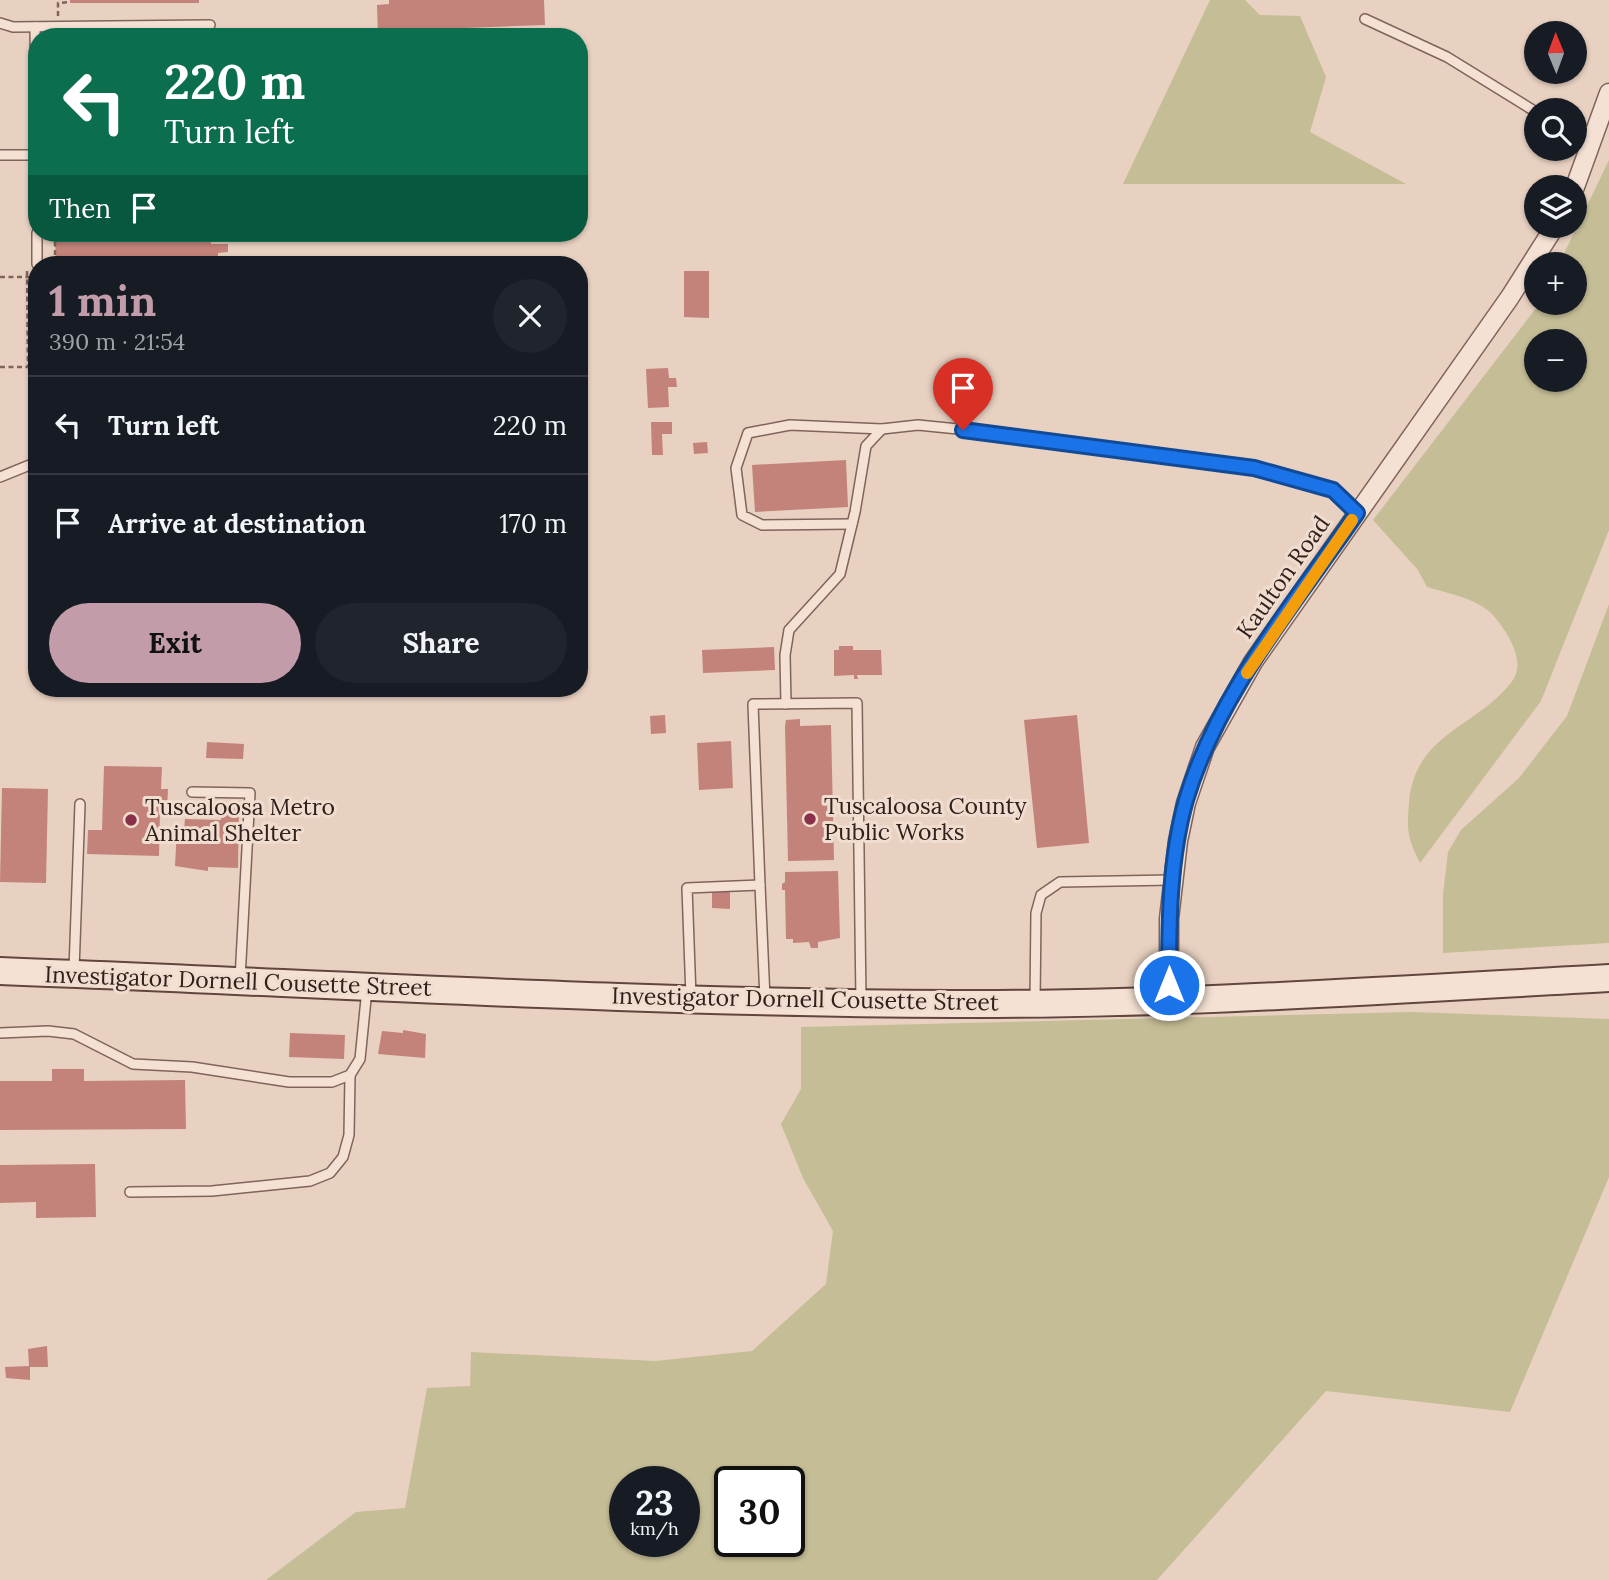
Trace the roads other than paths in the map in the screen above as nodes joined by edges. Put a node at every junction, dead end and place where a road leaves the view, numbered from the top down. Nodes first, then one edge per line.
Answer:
1 (1365, 19) dead end
2 (0, 23) edge
3 (210, 25) dead end
4 (35, 27) joint
5 (1609, 93) edge
6 (1524, 105) edge
7 (1587, 132) edge
8 (1596, 135) junction
9 (0, 155) edge
10 (28, 155) edge
11 (1580, 175) edge
12 (1547, 238) edge
13 (882, 429) junction
14 (28, 466) edge
15 (0, 477) edge
16 (1357, 513) junction
17 (852, 524) junction
18 (786, 704) junction
19 (192, 792) dead end
20 (80, 804) dead end
21 (1172, 880) junction
22 (760, 886) junction
23 (0, 971) edge
24 (74, 974) junction
25 (1609, 978) edge
26 (240, 981) junction
27 (367, 986) junction
28 (691, 999) junction
29 (765, 1001) junction
30 (1169, 1001) junction
31 (861, 1003) junction
32 (1035, 1003) junction
33 (0, 1033) edge
34 (350, 1075) junction
35 (130, 1192) dead end

1 - 6 lane
2 - 4 lane
3 - 4 lane
5 - 8 street
7 - 8 lane
8 - 11 street
9 - 10 lane
12 - 16 street, Kaulton Road
13 - 16 lane
13 - 17 lane
13 - 17 lane
14 - 15 lane
16 - 21 street, Kaulton Road
17 - 18 lane
18 - 22 lane
18 - 31 lane
19 - 26 lane
20 - 24 lane
21 - 30 street, Kaulton Road
21 - 32 lane
22 - 28 lane
22 - 29 lane
23 - 24 main road, Investigator Dornell Cousette Street
24 - 26 main road, Investigator Dornell Cousette Street
25 - 30 main road, Investigator Dornell Cousette Street
26 - 27 main road, Investigator Dornell Cousette Street
27 - 28 main road, Investigator Dornell Cousette Street
27 - 34 lane
28 - 29 main road, Investigator Dornell Cousette Street
29 - 31 main road, Investigator Dornell Cousette Street
30 - 32 main road, Investigator Dornell Cousette Street
31 - 32 main road, Investigator Dornell Cousette Street
33 - 34 lane
34 - 35 lane

